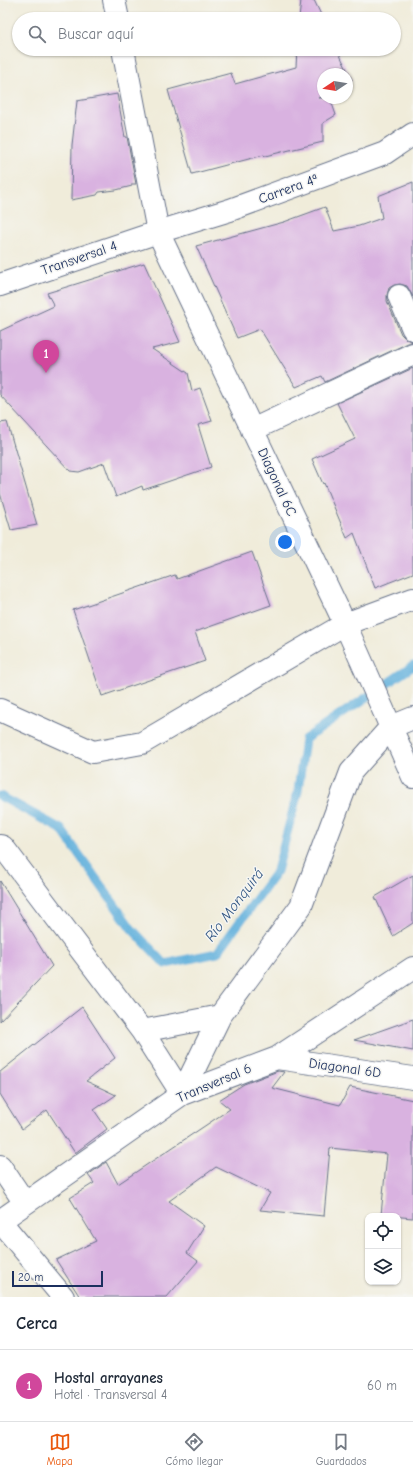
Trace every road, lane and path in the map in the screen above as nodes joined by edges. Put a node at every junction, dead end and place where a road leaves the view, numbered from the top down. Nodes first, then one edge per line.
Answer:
1 (114, 0) edge
2 (117, 12) edge
3 (124, 56) edge
4 (413, 134) edge
5 (158, 232) junction
6 (0, 285) edge
7 (399, 296) dead end
8 (413, 329) edge
9 (413, 354) edge
10 (252, 430) junction
11 (413, 599) edge
12 (345, 624) junction
13 (0, 710) edge
14 (413, 718) edge
15 (391, 727) junction
16 (413, 777) edge
17 (0, 846) edge
18 (413, 968) edge
19 (220, 1016) junction
20 (142, 1031) junction
21 (277, 1058) junction
22 (413, 1078) edge
23 (182, 1094) junction
24 (0, 1166) edge
25 (25, 1204) junction
26 (0, 1221) edge
27 (63, 1297) edge

1 - 2 street
3 - 5 street, Diagonal 6C
4 - 5 street, Carrera 4ª
5 - 6 street, Transversal 4
5 - 10 street, Diagonal 6C
7 - 8 street
9 - 10 street
10 - 12 street, Diagonal 6C
11 - 12 street
12 - 13 street
12 - 15 street, Diagonal 6C
14 - 15 street
15 - 16 street, Diagonal 6C
15 - 19 street
17 - 20 street
18 - 21 street, Transversal 6
19 - 20 street
19 - 23 street
20 - 23 street
21 - 22 street, Diagonal 6D
21 - 23 street, Transversal 6
23 - 25 street, Transversal 6
24 - 25 street
25 - 26 street, Transversal 6
26 - 27 street

